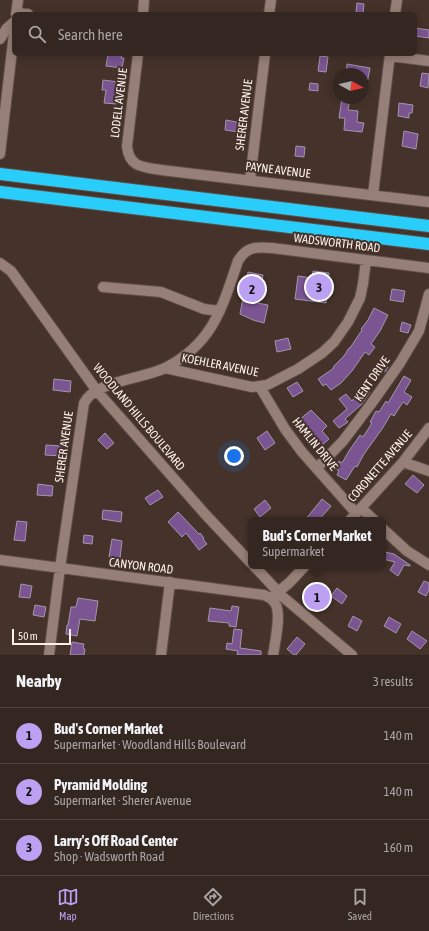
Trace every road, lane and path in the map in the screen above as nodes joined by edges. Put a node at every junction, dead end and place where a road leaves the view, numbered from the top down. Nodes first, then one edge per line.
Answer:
1 (18, 0) edge
2 (144, 0) edge
3 (271, 0) edge
4 (396, 0) edge
5 (16, 12) edge
6 (143, 12) edge
7 (269, 12) edge
8 (395, 12) edge
9 (12, 21) edge
10 (0, 39) edge
11 (12, 49) edge
12 (138, 56) edge
13 (265, 56) edge
14 (390, 56) edge
15 (396, 56) edge
16 (429, 61) edge
17 (1, 134) edge
18 (0, 154) edge
19 (129, 156) joint
20 (0, 174) edge
21 (250, 180) junction
22 (0, 192) edge
23 (373, 195) junction
24 (429, 202) edge
25 (429, 226) edge
26 (429, 244) edge
27 (243, 253) joint
28 (366, 260) junction
29 (0, 263) edge
30 (429, 268) edge
31 (103, 287) dead end
32 (429, 294) edge
33 (220, 311) junction
34 (165, 368) junction
35 (260, 387) junction
36 (97, 391) junction
37 (429, 428) edge
38 (402, 462) junction
39 (317, 468) junction
40 (429, 472) edge
41 (356, 514) edge
42 (386, 532) edge
43 (0, 560) edge
44 (248, 560) edge
45 (429, 565) edge
46 (60, 568) junction
47 (256, 569) edge
48 (303, 569) edge
49 (170, 582) junction
50 (277, 600) junction
51 (50, 655) edge
52 (160, 655) edge
53 (273, 655) edge
54 (352, 655) edge

1 - 5 street
2 - 6 street
3 - 7 street
4 - 8 street
9 - 10 street
11 - 17 street
12 - 19 street, LODELL AVENUE
13 - 21 street, SHERER AVENUE
14 - 23 street
15 - 16 street
17 - 18 street
19 - 21 street, PAYNE AVENUE
20 - 25 highway
21 - 23 street, PAYNE AVENUE
22 - 26 highway
23 - 24 street, PAYNE AVENUE
27 - 28 street, WADSWORTH ROAD
27 - 33 street, SHERER AVENUE
28 - 30 street, WADSWORTH ROAD
28 - 35 street, KOEHLER AVENUE
29 - 36 street, WOODLAND HILLS BOULEVARD
31 - 33 street
32 - 39 street, KENT DRIVE
33 - 34 street, SHERER AVENUE
34 - 35 street, KOEHLER AVENUE
34 - 36 street, SHERER AVENUE
35 - 39 street, HAMLIN DRIVE
36 - 44 street, WOODLAND HILLS BOULEVARD
36 - 46 street, SHERER AVENUE
37 - 38 street, CORONETTE AVENUE
38 - 40 street
38 - 41 street, CORONETTE AVENUE
39 - 41 street, HAMLIN DRIVE
42 - 45 street
43 - 46 street, CANYON ROAD
46 - 49 street, CANYON ROAD
46 - 51 street, SHERER AVENUE
47 - 50 street
48 - 50 street
49 - 50 street, CANYON ROAD
49 - 52 street
50 - 53 street
50 - 54 street

